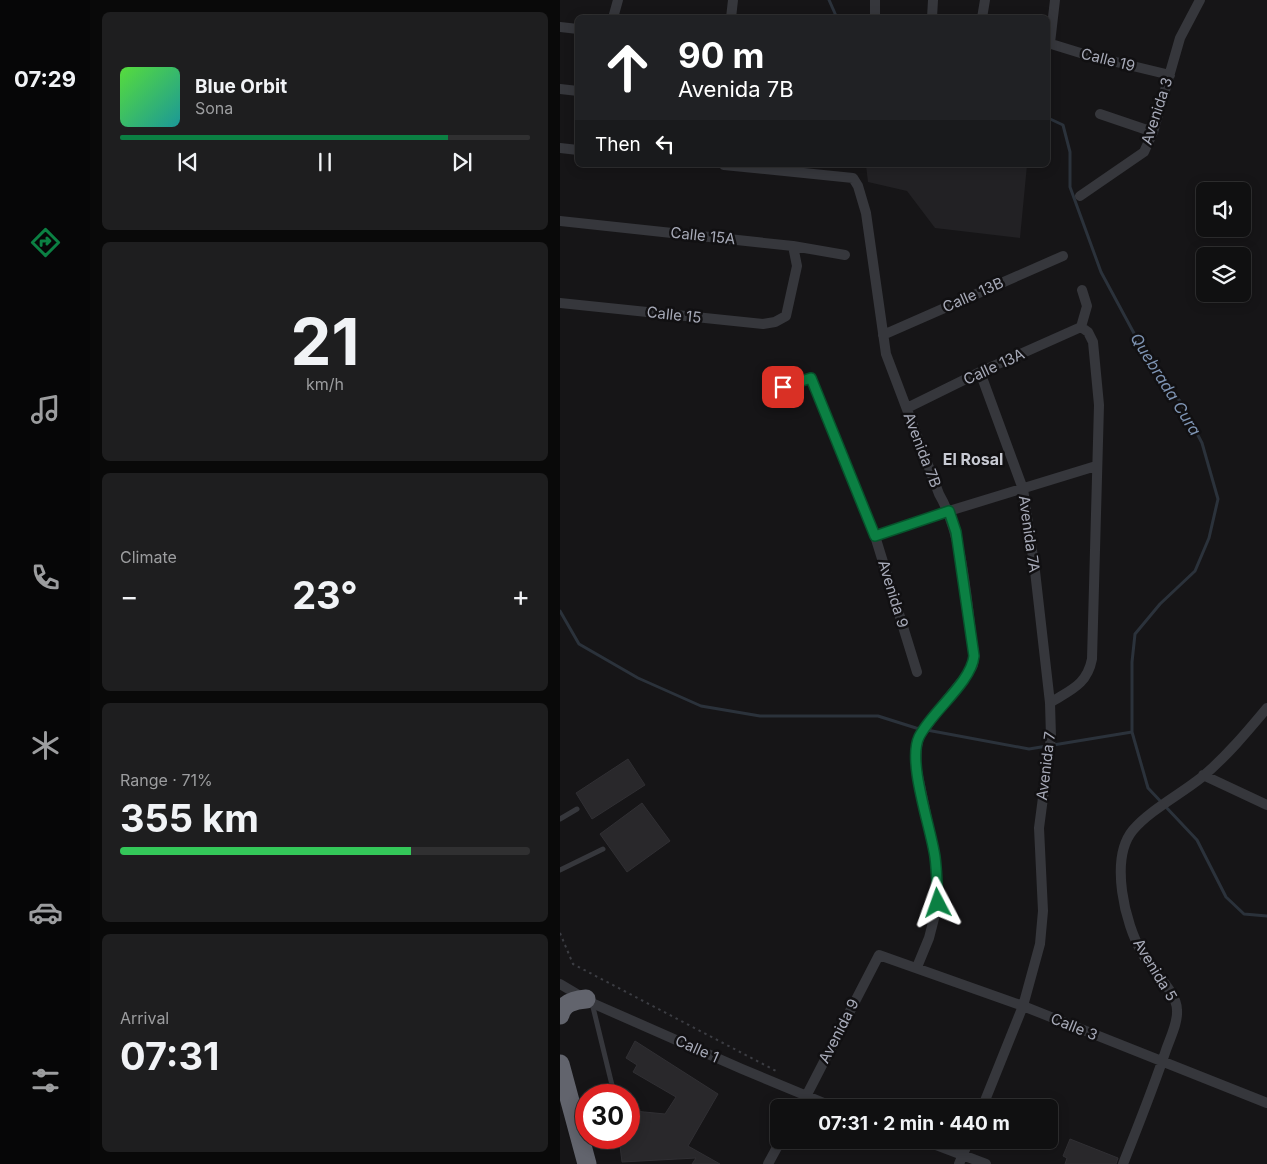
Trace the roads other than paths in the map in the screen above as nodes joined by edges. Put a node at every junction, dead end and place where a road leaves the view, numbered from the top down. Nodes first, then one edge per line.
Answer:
1 (618, 0) edge
2 (733, 0) edge
3 (875, 0) edge
4 (932, 0) edge
5 (985, 0) edge
6 (1055, 0) edge
7 (1200, 0) edge
8 (614, 15) edge
9 (731, 15) edge
10 (874, 15) edge
11 (932, 15) edge
12 (982, 15) edge
13 (560, 27) edge
14 (575, 29) edge
15 (1050, 36) edge
16 (1050, 43) edge
17 (1170, 75) junction
18 (560, 89) edge
19 (575, 91) edge
20 (1100, 114) dead end
21 (1153, 132) junction
22 (560, 148) edge
23 (575, 150) edge
24 (744, 167) edge
25 (1080, 196) dead end
26 (560, 221) edge
27 (793, 246) junction
28 (845, 255) dead end
29 (1064, 256) dead end
30 (1082, 290) dead end
31 (560, 303) edge
32 (1082, 327) junction
33 (883, 335) junction
34 (980, 372) junction
35 (783, 387) dead end
36 (906, 408) junction
37 (1096, 466) junction
38 (1023, 489) junction
39 (949, 511) junction
40 (875, 536) junction
41 (917, 672) dead end
42 (1050, 703) junction
43 (1267, 708) edge
44 (1204, 775) junction
45 (1267, 805) edge
46 (577, 809) dead end
47 (560, 819) edge
48 (603, 849) dead end
49 (560, 870) edge
50 (879, 955) joint
51 (917, 967) junction
52 (560, 984) edge
53 (589, 1001) junction
54 (1023, 1006) junction
55 (560, 1015) edge
56 (560, 1047) edge
57 (1162, 1062) junction
58 (562, 1075) edge
59 (612, 1084) edge
60 (806, 1096) junction
61 (804, 1099) edge
62 (814, 1099) edge
63 (986, 1099) edge
64 (1267, 1102) edge
65 (560, 1116) edge
66 (575, 1120) edge
67 (575, 1135) edge
68 (583, 1149) edge
69 (777, 1149) edge
70 (941, 1149) edge
71 (961, 1159) edge
72 (586, 1164) edge
73 (768, 1164) edge
74 (986, 1164) edge
75 (1123, 1164) edge

1 - 8 street
2 - 9 street
3 - 10 street
4 - 11 street
5 - 12 street
6 - 15 street
7 - 17 street, Avenida 3
13 - 14 street
16 - 17 street, Calle 19
17 - 21 street, Avenida 3
18 - 19 street
20 - 21 street
21 - 25 street, Avenida 3
22 - 23 street
24 - 33 street, Avenida 7B
26 - 27 street, Calle 15A
27 - 28 street, Calle 15A
27 - 31 street, Calle 15
29 - 33 street, Calle 13B
30 - 32 street
32 - 34 street, Calle 13A
32 - 37 street
33 - 36 street, Avenida 7B
34 - 36 street, Calle 13A
34 - 38 street, Avenida 7A
35 - 40 street, Avenida 9
36 - 39 street, Avenida 7B
37 - 38 street
37 - 42 street
38 - 39 street
38 - 42 street, Avenida 7A
39 - 40 street
39 - 51 street, Avenida 7B
40 - 41 street, Avenida 9
42 - 54 street, Avenida 7
43 - 44 street, Avenida 5
44 - 45 street
44 - 57 street, Avenida 5
46 - 47 lane
48 - 49 lane
50 - 51 street, Calle 3
50 - 60 street, Avenida 9
51 - 54 street, Calle 3
52 - 53 street, Calle 1
53 - 55 highway
53 - 59 lane
53 - 60 street, Calle 1
54 - 57 street, Calle 3
54 - 63 street, Avenida 7
56 - 58 highway
57 - 64 street, Calle 3
57 - 75 street, Avenida 5
58 - 66 highway
60 - 61 street, Avenida 9
60 - 62 street, Calle 1
65 - 67 highway
68 - 72 highway
69 - 73 street
70 - 71 street
71 - 74 street

